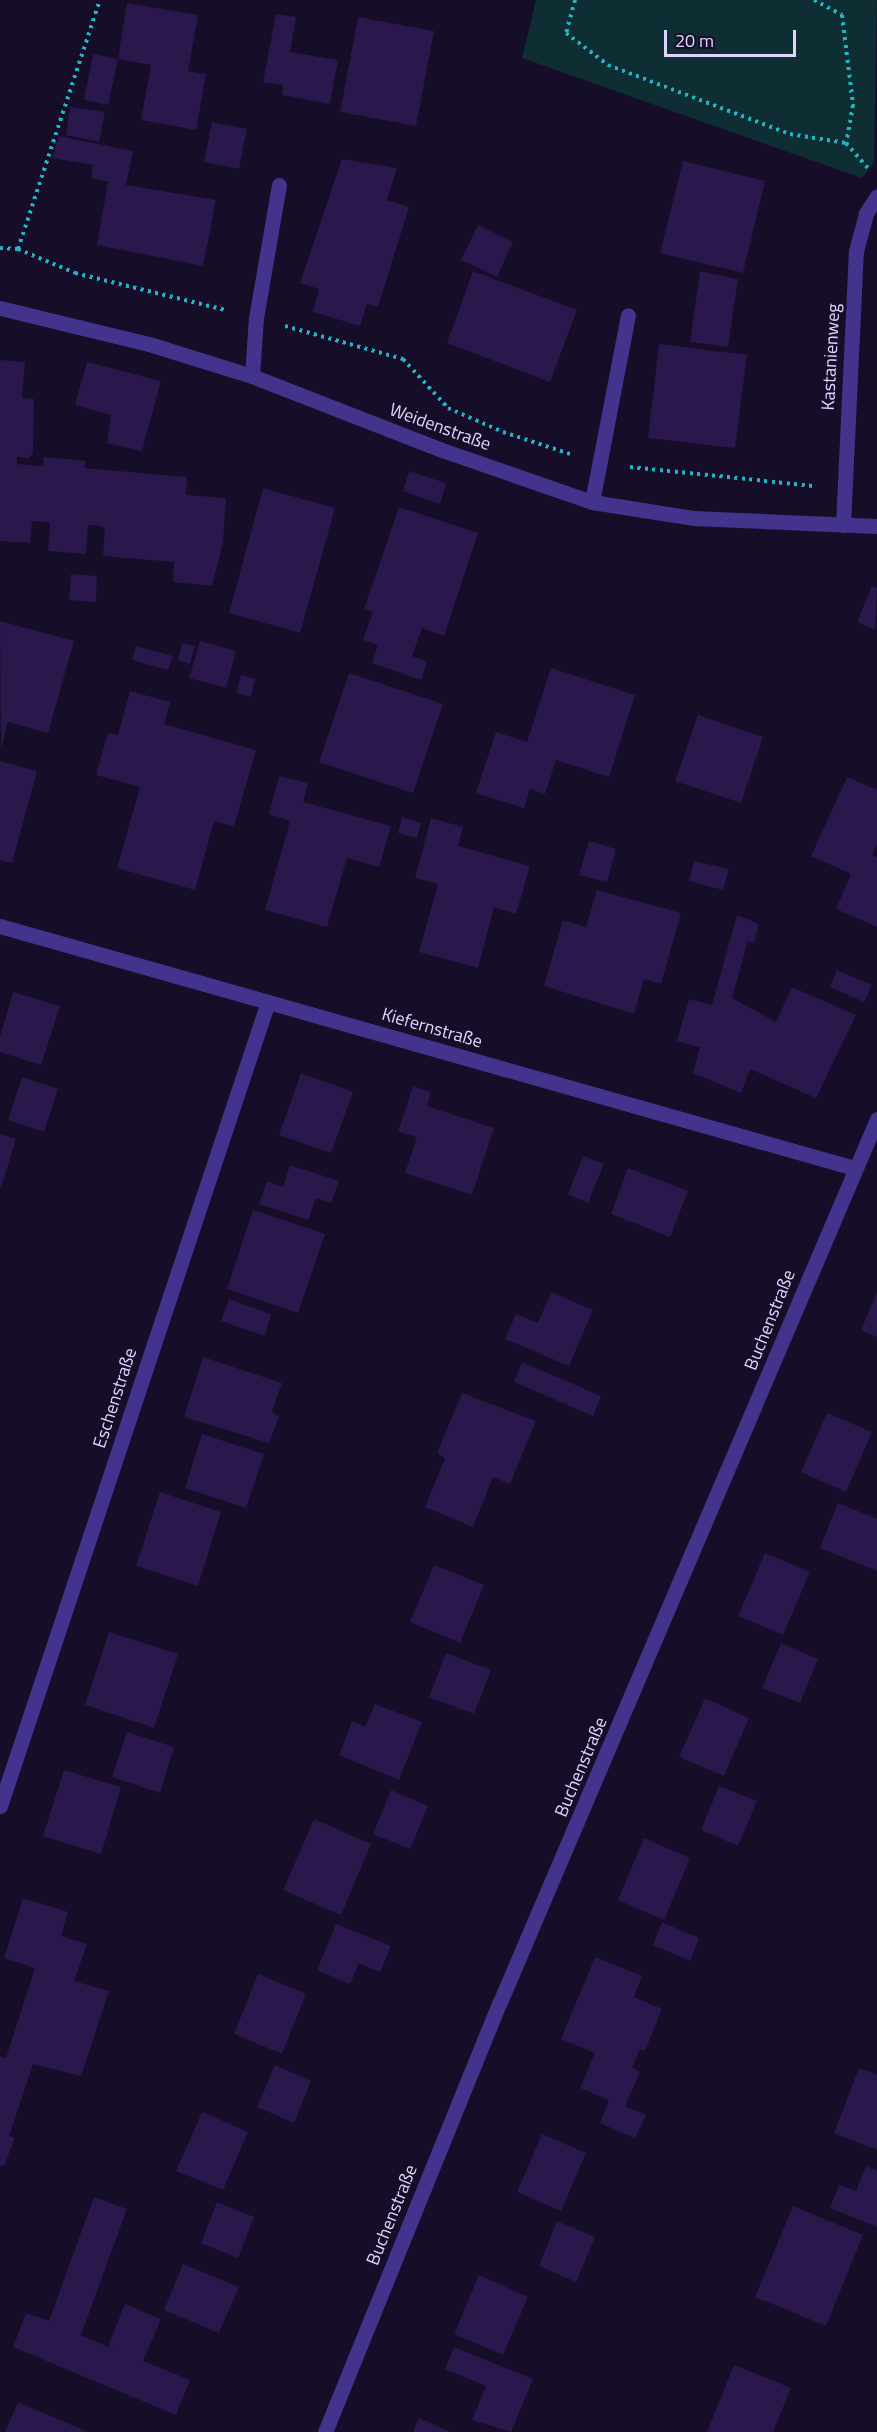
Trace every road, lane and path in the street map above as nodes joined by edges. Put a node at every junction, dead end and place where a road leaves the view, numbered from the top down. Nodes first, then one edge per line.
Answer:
1 (100, 0) edge
2 (575, 0) edge
3 (814, 0) edge
4 (846, 143) junction
5 (873, 173) dead end
6 (279, 185) dead end
7 (877, 196) edge
8 (0, 248) edge
9 (18, 249) junction
10 (0, 308) edge
11 (628, 315) dead end
12 (256, 318) junction
13 (252, 376) junction
14 (601, 464) junction
15 (843, 489) junction
16 (592, 502) junction
17 (843, 525) junction
18 (877, 526) edge
19 (0, 926) edge
20 (268, 1002) junction
21 (877, 1119) edge
22 (854, 1168) junction
23 (0, 1806) edge
24 (325, 2432) edge

1 - 9 path
2 - 4 path
3 - 4 path
4 - 5 path
6 - 12 street
7 - 15 street, Kastanienweg
8 - 9 path
9 - 12 path
10 - 13 street, Weidenstraße
11 - 14 street
12 - 13 street
12 - 14 path
13 - 16 street, Weidenstraße
14 - 15 path
14 - 16 street
15 - 17 street, Kastanienweg
16 - 17 street, Weidenstraße
17 - 18 street, Weidenstraße
19 - 20 street, Kiefernstraße
20 - 22 street, Kiefernstraße
20 - 23 street, Eschenstraße
21 - 22 street, Buchenstraße
22 - 24 street, Buchenstraße

